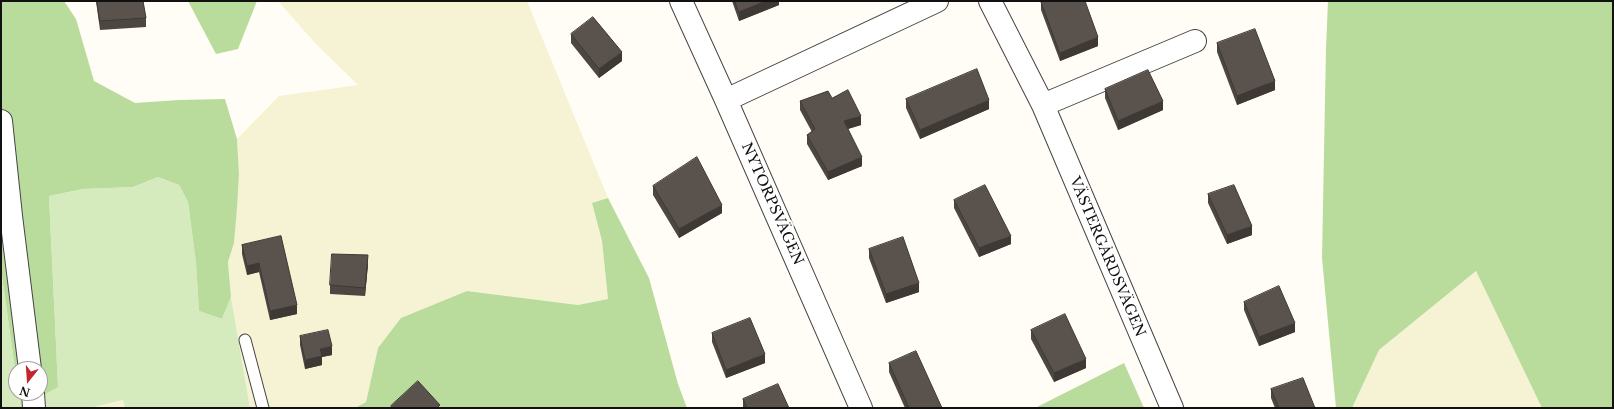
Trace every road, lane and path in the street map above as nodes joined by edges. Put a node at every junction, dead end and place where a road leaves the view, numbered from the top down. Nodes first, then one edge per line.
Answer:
1 (681, 1) edge
2 (937, 1) edge
3 (990, 1) edge
4 (1195, 41) dead end
5 (726, 100) junction
6 (1043, 105) junction
7 (1, 121) edge
8 (246, 340) dead end
9 (29, 361) edge
10 (263, 408) edge
11 (861, 408) edge
12 (1172, 408) edge

1 - 5 street, NYTORPSVÄGEN
2 - 5 street
3 - 6 street, VÄSTERGÅRDSVÄGEN
4 - 6 street
5 - 11 street, NYTORPSVÄGEN
6 - 12 street, VÄSTERGÅRDSVÄGEN
7 - 9 street
8 - 10 lane

